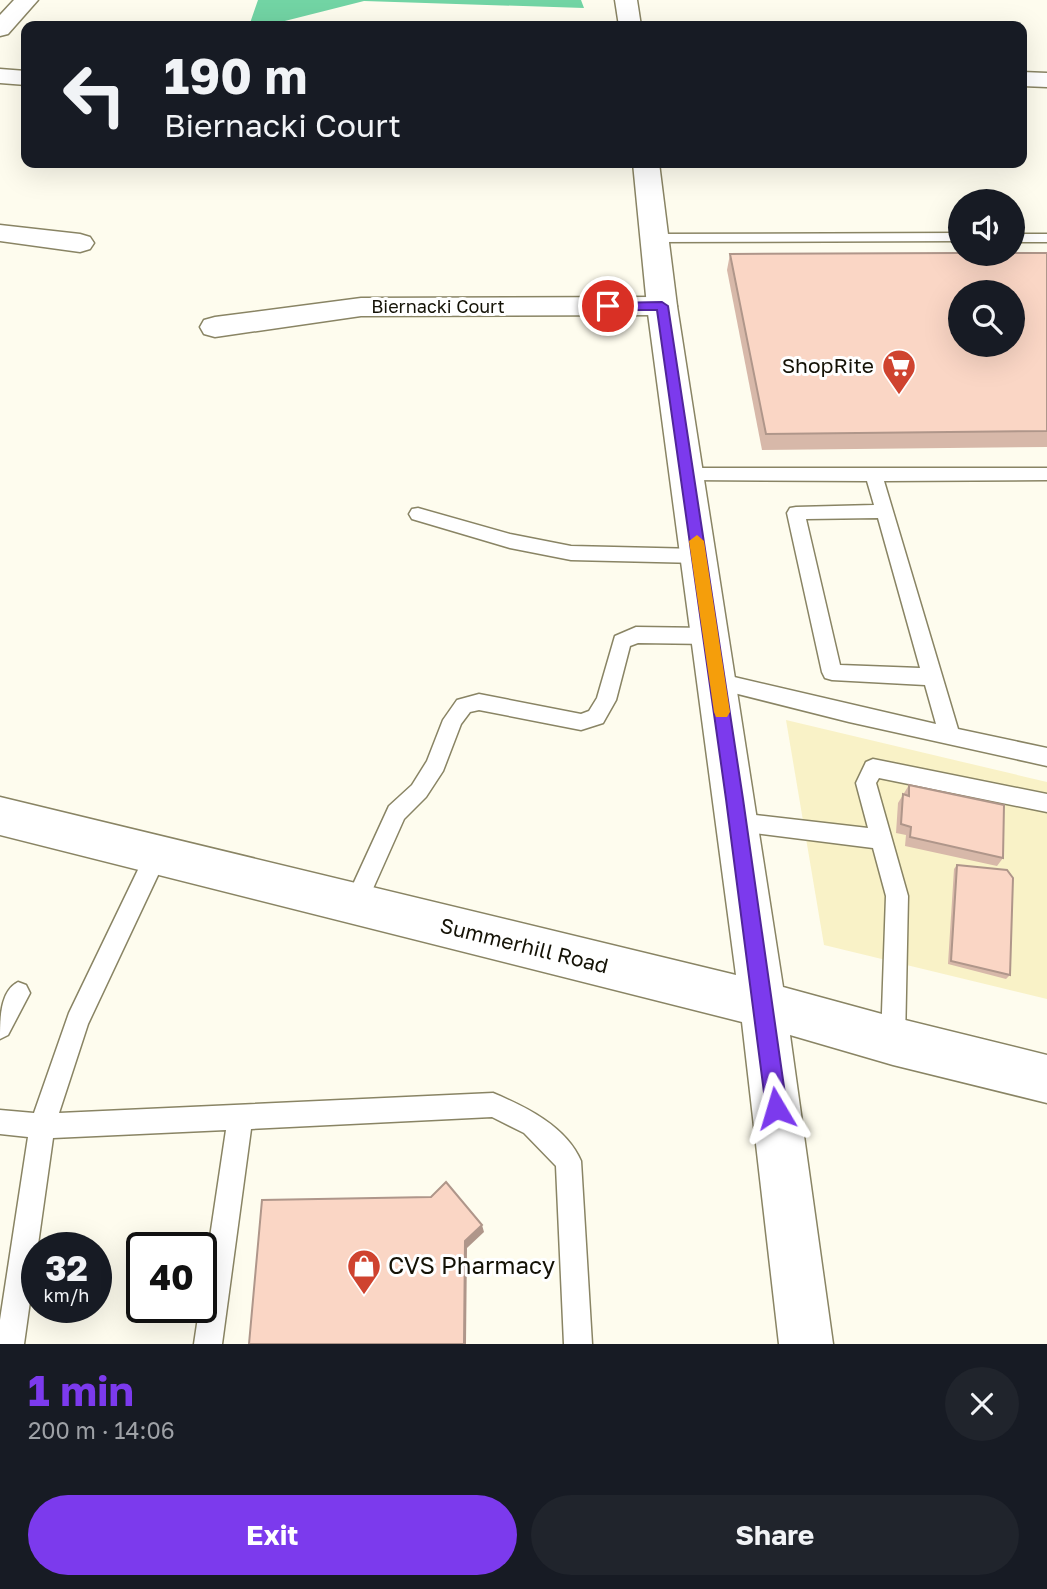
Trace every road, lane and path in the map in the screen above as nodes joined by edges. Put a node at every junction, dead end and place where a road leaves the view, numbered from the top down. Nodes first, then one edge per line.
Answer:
1 (27, 0) edge
2 (626, 0) edge
3 (628, 21) edge
4 (0, 29) edge
5 (0, 76) edge
6 (21, 78) edge
7 (1027, 79) edge
8 (1047, 80) edge
9 (647, 168) edge
10 (0, 233) edge
11 (948, 237) edge
12 (655, 238) junction
13 (1025, 238) edge
14 (1047, 238) edge
15 (80, 243) dead end
16 (662, 306) junction
17 (215, 327) dead end
18 (687, 474) junction
19 (1047, 474) edge
20 (874, 475) junction
21 (885, 511) junction
22 (418, 514) dead end
23 (699, 556) junction
24 (710, 636) junction
25 (932, 677) junction
26 (717, 681) junction
27 (948, 734) junction
28 (1047, 757) edge
29 (1047, 803) edge
30 (0, 816) edge
31 (738, 822) junction
32 (881, 839) junction
33 (156, 856) junction
34 (355, 904) junction
35 (18, 993) dead end
36 (763, 1004) junction
37 (0, 1027) edge
38 (893, 1041) junction
39 (1047, 1079) edge
40 (240, 1117) junction
41 (0, 1122) edge
42 (42, 1126) junction
43 (10, 1344) edge
44 (208, 1344) edge
45 (578, 1344) edge
46 (806, 1344) edge

1 - 4 street
2 - 3 street
5 - 6 street
7 - 8 street
9 - 12 street
10 - 15 street
11 - 12 lane
12 - 16 street
13 - 14 lane
16 - 17 street, Biernacki Court
16 - 18 street
18 - 20 lane
18 - 23 street
19 - 20 lane
20 - 21 lane
21 - 25 lane
21 - 25 lane
22 - 23 lane
23 - 24 street
24 - 26 street
24 - 34 lane
25 - 27 lane
26 - 27 lane
26 - 31 street
27 - 28 lane
29 - 32 lane
30 - 33 street, Summerhill Road
31 - 32 lane
31 - 36 street
32 - 38 lane
33 - 34 street, Summerhill Road
33 - 42 lane
34 - 36 street, Summerhill Road
35 - 37 lane
36 - 38 street, Summerhill Road
36 - 46 street
38 - 39 street, Summerhill Road
40 - 42 lane
40 - 44 lane
40 - 45 lane
41 - 42 lane
42 - 43 lane

